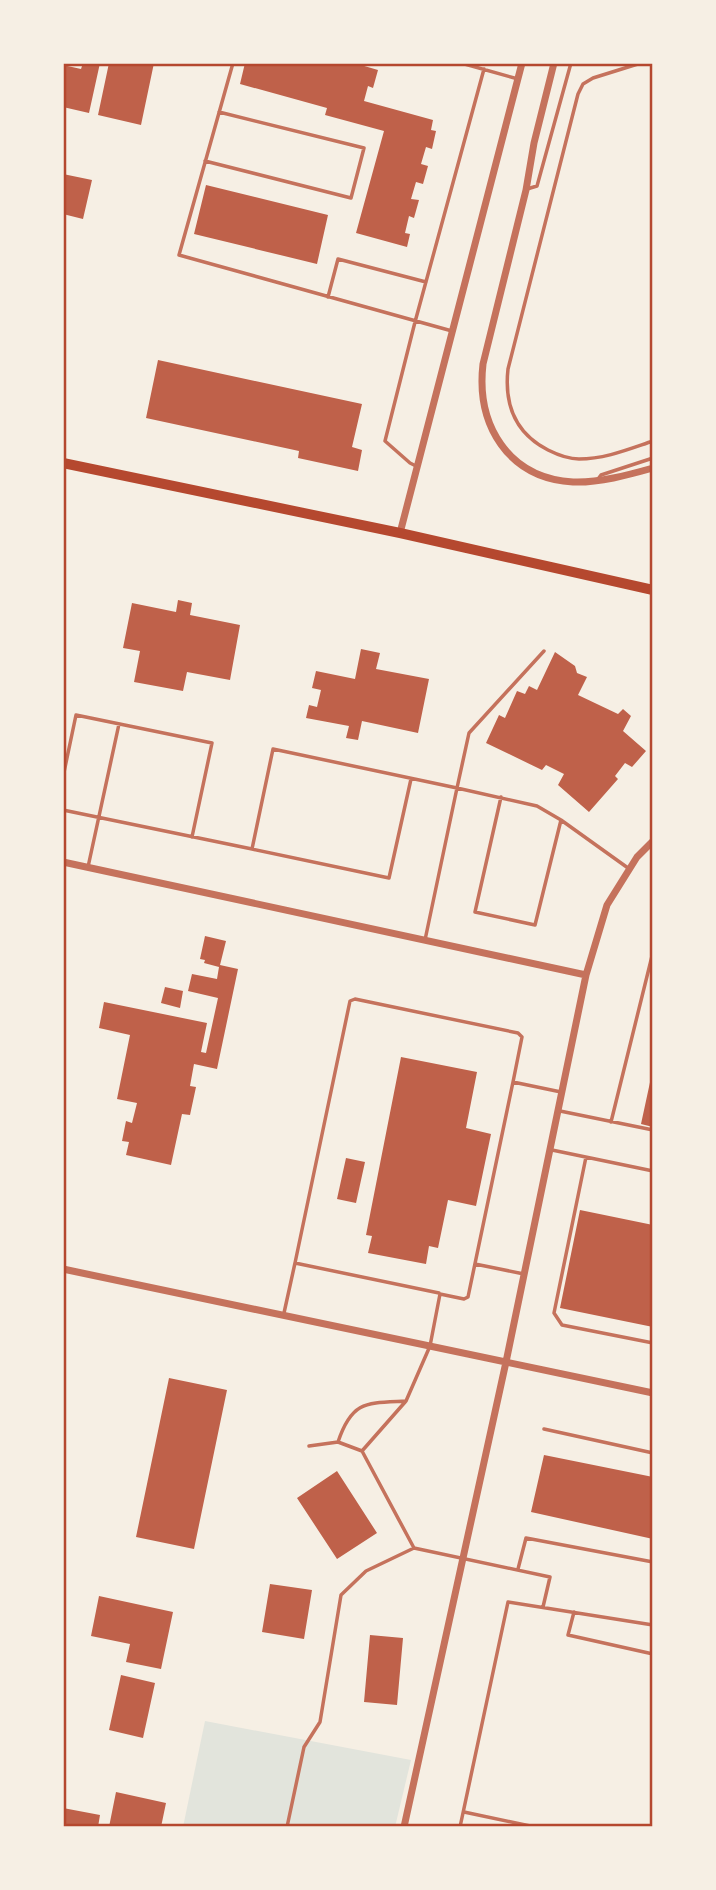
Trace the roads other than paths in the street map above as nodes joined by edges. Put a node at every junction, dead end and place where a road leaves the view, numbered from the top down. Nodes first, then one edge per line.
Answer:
1 (233, 63) edge
2 (461, 63) edge
3 (522, 63) edge
4 (554, 63) edge
5 (571, 63) edge
6 (641, 63) edge
7 (484, 69) junction
8 (518, 79) junction
9 (219, 111) junction
10 (205, 161) junction
11 (526, 190) junction
12 (426, 282) junction
13 (328, 296) junction
14 (415, 322) junction
15 (452, 331) junction
16 (653, 441) edge
17 (653, 458) edge
18 (63, 463) edge
19 (417, 466) junction
20 (653, 468) edge
21 (596, 481) junction
22 (400, 533) junction
23 (653, 590) edge
24 (544, 651) dead end
25 (119, 724) junction
26 (63, 777) edge
27 (411, 779) junction
28 (457, 788) junction
29 (501, 797) junction
30 (63, 810) edge
31 (99, 818) junction
32 (561, 820) junction
33 (192, 837) junction
34 (653, 841) edge
35 (252, 849) junction
36 (63, 862) edge
37 (88, 867) junction
38 (630, 869) junction
39 (425, 940) junction
40 (653, 952) edge
41 (586, 975) junction
42 (513, 1082) junction
43 (561, 1092) junction
44 (558, 1111) junction
45 (611, 1122) junction
46 (653, 1130) edge
47 (550, 1150) junction
48 (586, 1157) junction
49 (653, 1171) edge
50 (295, 1264) junction
51 (475, 1264) junction
52 (63, 1269) edge
53 (524, 1274) junction
54 (440, 1294) junction
55 (284, 1315) junction
56 (653, 1343) edge
57 (430, 1346) junction
58 (506, 1362) junction
59 (653, 1393) edge
60 (406, 1401) junction
61 (544, 1429) dead end
62 (338, 1442) junction
63 (309, 1446) dead end
64 (362, 1451) junction
65 (653, 1453) edge
66 (414, 1548) junction
67 (463, 1558) junction
68 (653, 1562) edge
69 (517, 1570) junction
70 (543, 1606) junction
71 (574, 1612) junction
72 (653, 1625) edge
73 (653, 1654) edge
74 (464, 1812) junction
75 (287, 1827) edge
76 (404, 1827) edge
77 (460, 1827) edge
78 (536, 1827) edge

1 - 9 lane
2 - 7 lane
3 - 8 street
4 - 11 street
5 - 11 lane
6 - 16 lane
7 - 8 lane
7 - 12 lane
8 - 15 street
9 - 10 lane
9 - 10 lane
10 - 13 lane
11 - 21 street
12 - 13 lane
12 - 14 lane
13 - 14 lane
14 - 15 lane
14 - 19 lane
15 - 19 street
17 - 21 lane
18 - 22 main road
19 - 22 street
20 - 21 street
22 - 23 main road
24 - 28 lane
25 - 26 lane
25 - 31 lane
25 - 33 lane
27 - 28 lane
27 - 35 lane
27 - 35 lane
28 - 29 lane
28 - 39 lane
29 - 32 lane
29 - 32 lane
30 - 31 lane
31 - 33 lane
31 - 37 lane
32 - 38 lane
33 - 35 lane
34 - 38 street
36 - 37 street
37 - 39 street
38 - 41 street
39 - 41 street
40 - 45 lane
41 - 43 street
42 - 43 lane
42 - 50 lane
42 - 51 lane
43 - 44 street
44 - 45 lane
44 - 47 street
45 - 46 lane
47 - 48 lane
47 - 53 street
48 - 49 lane
48 - 56 lane
50 - 54 lane
50 - 55 lane
51 - 53 lane
51 - 54 lane
52 - 55 street
53 - 58 street
54 - 57 lane
55 - 57 street
57 - 58 street
57 - 60 lane
58 - 59 street
58 - 67 street
60 - 62 lane
60 - 64 lane
61 - 65 lane
62 - 63 lane
62 - 64 lane
64 - 66 lane
66 - 67 lane
66 - 75 lane
67 - 69 lane
67 - 76 street
68 - 69 lane
69 - 70 lane
70 - 71 lane
70 - 74 lane
71 - 72 lane
71 - 73 lane
74 - 77 lane
74 - 78 lane

